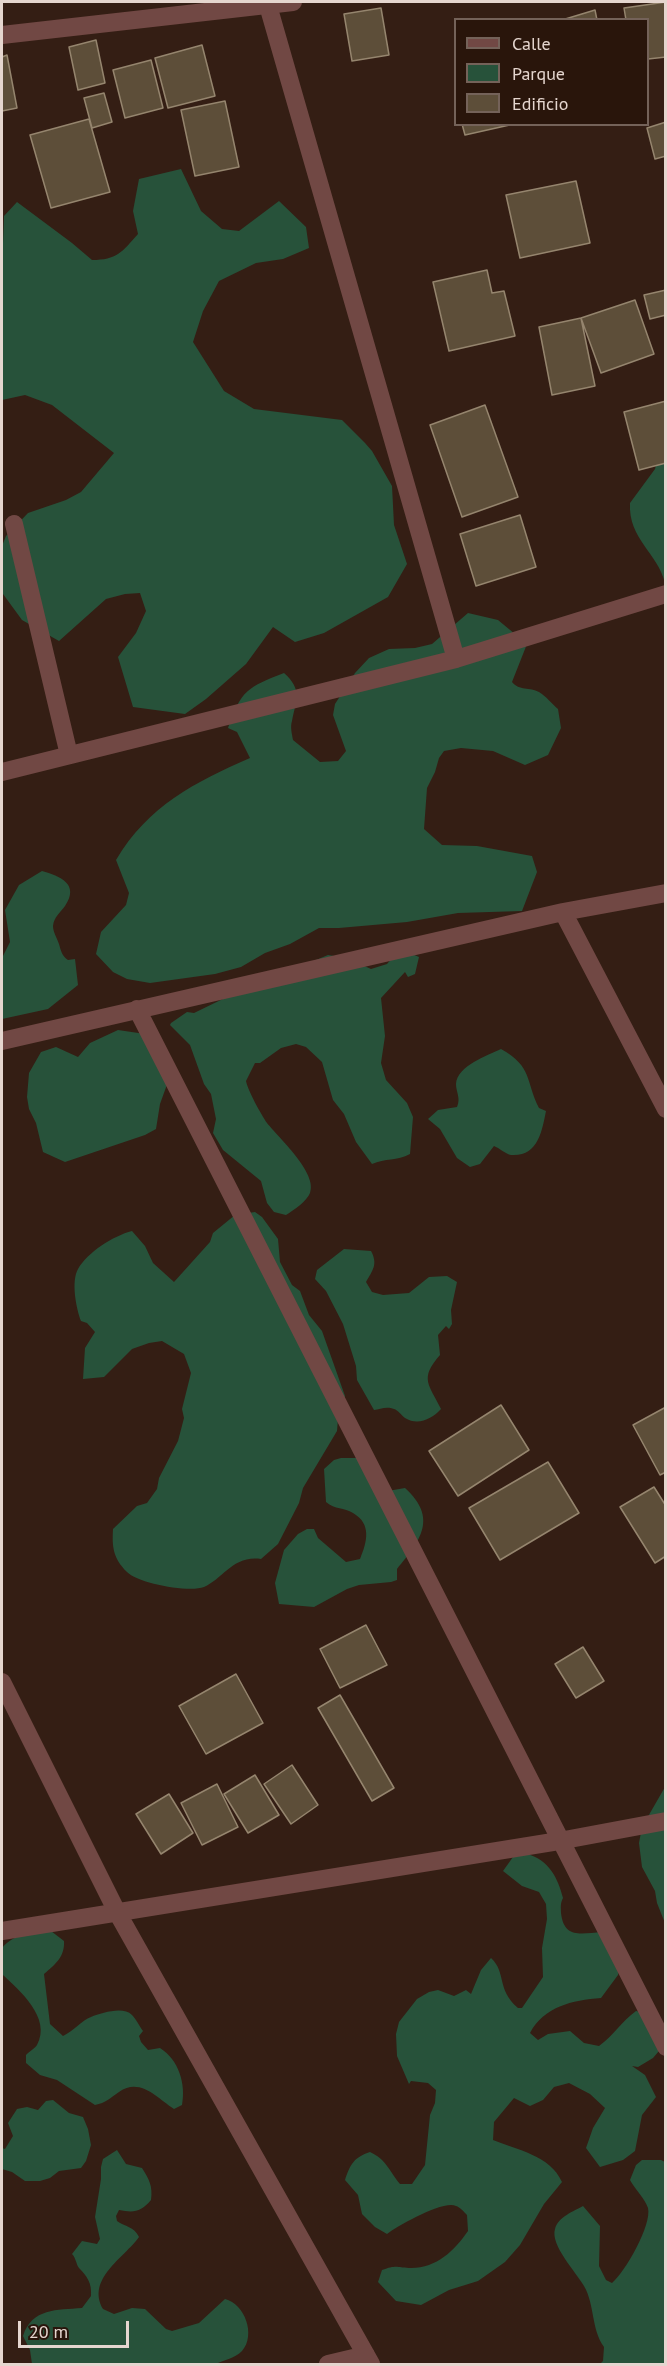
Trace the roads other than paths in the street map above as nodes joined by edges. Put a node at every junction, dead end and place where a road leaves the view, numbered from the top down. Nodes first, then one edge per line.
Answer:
1 (293, 2) edge
2 (267, 3) edge
3 (2, 35) edge
4 (14, 524) dead end
5 (666, 594) edge
6 (456, 659) junction
7 (69, 755) junction
8 (2, 772) edge
9 (666, 893) edge
10 (563, 912) junction
11 (136, 1009) junction
12 (2, 1041) edge
13 (666, 1109) edge
14 (2, 1682) edge
15 (666, 1821) edge
16 (559, 1841) junction
17 (117, 1912) junction
18 (2, 1931) edge
19 (666, 2047) edge
20 (368, 2360) edge
21 (328, 2364) edge

1 - 2 street
2 - 3 street
2 - 6 street
4 - 7 street
5 - 6 street
6 - 7 street
7 - 8 street
9 - 10 street
10 - 11 street
10 - 13 street
11 - 12 street
11 - 16 street
14 - 17 street
15 - 16 street
16 - 17 street
16 - 19 street
17 - 18 street
17 - 20 street
20 - 21 street

